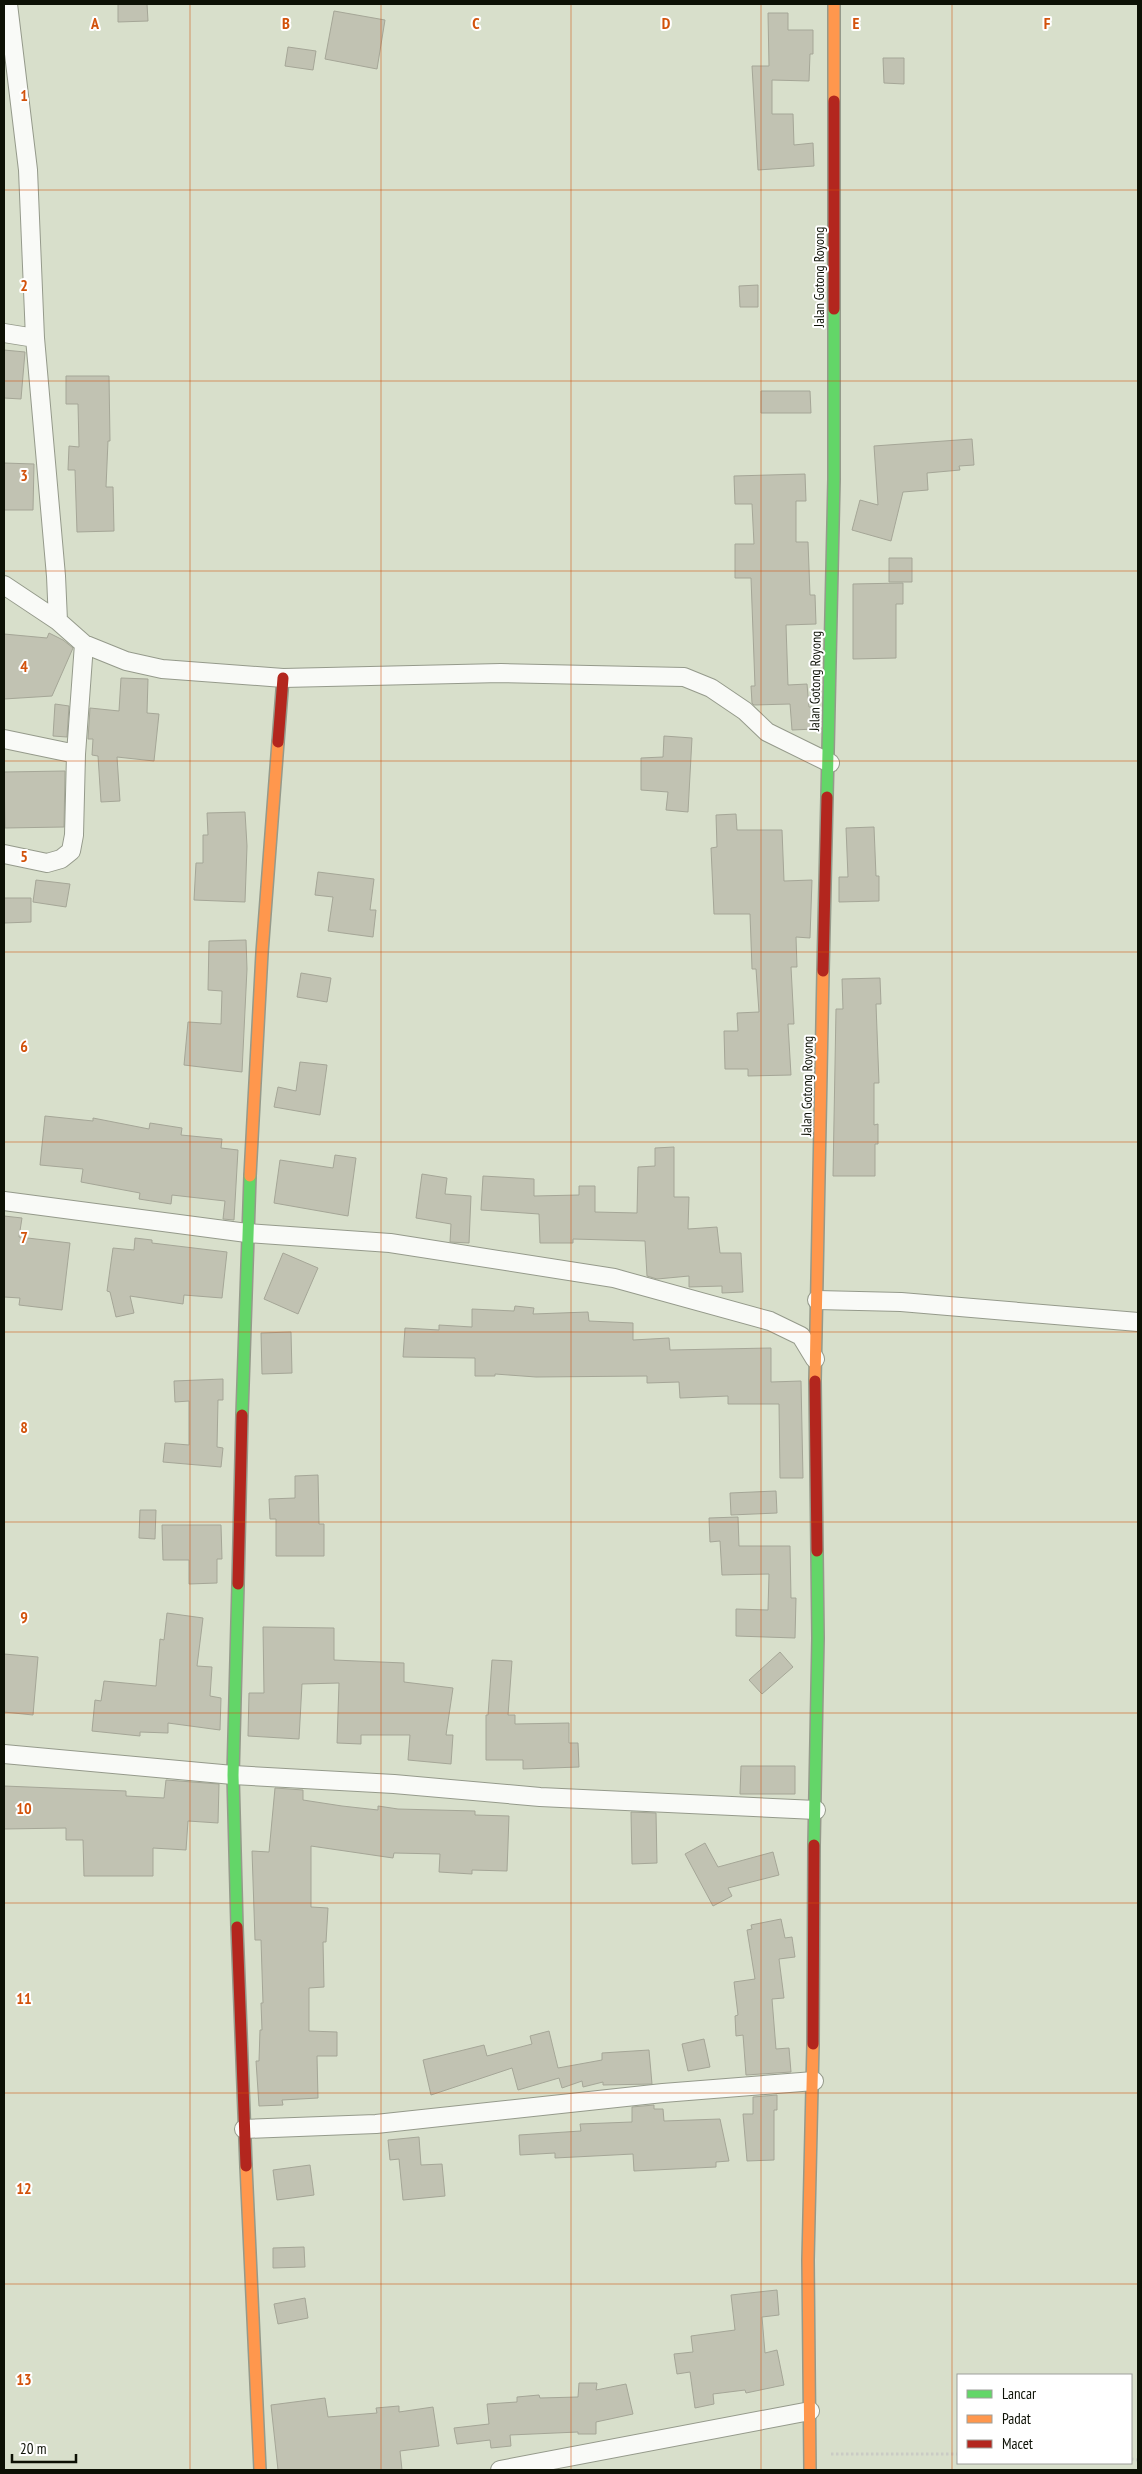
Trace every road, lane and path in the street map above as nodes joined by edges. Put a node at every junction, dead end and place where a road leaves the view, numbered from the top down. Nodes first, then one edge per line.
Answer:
1 (8, 4) edge
2 (834, 4) edge
3 (4, 333) edge
4 (35, 338) junction
5 (4, 585) edge
6 (58, 621) junction
7 (84, 644) junction
8 (283, 678) junction
9 (4, 739) edge
10 (76, 754) junction
11 (830, 763) junction
12 (4, 854) edge
13 (4, 1201) edge
14 (247, 1233) junction
15 (817, 1300) junction
16 (1138, 1322) edge
17 (815, 1359) junction
18 (4, 1754) edge
19 (233, 1774) junction
20 (816, 1810) junction
21 (814, 2081) junction
22 (244, 2129) junction
23 (810, 2411) junction
24 (810, 2454) junction
25 (957, 2454) edge
26 (260, 2470) edge
27 (500, 2470) edge
28 (810, 2470) edge

1 - 4 street
2 - 11 street, Jalan Gotong Royong
3 - 4 street
4 - 6 street
5 - 6 street
6 - 7 street
7 - 8 street
7 - 10 street
8 - 11 street
8 - 14 street
9 - 10 street
10 - 12 street
11 - 15 street, Jalan Gotong Royong
13 - 14 street
14 - 17 street
14 - 19 street
15 - 16 street
15 - 17 street, Jalan Gotong Royong
17 - 20 street, Jalan Gotong Royong
18 - 19 street
19 - 20 street
19 - 22 street
20 - 21 street, Jalan Gotong Royong
21 - 22 street
21 - 23 street, Jalan Gotong Royong
22 - 26 street
23 - 24 street, Jalan Gotong Royong
23 - 27 street
24 - 25 path
24 - 28 street, Jalan Gotong Royong

